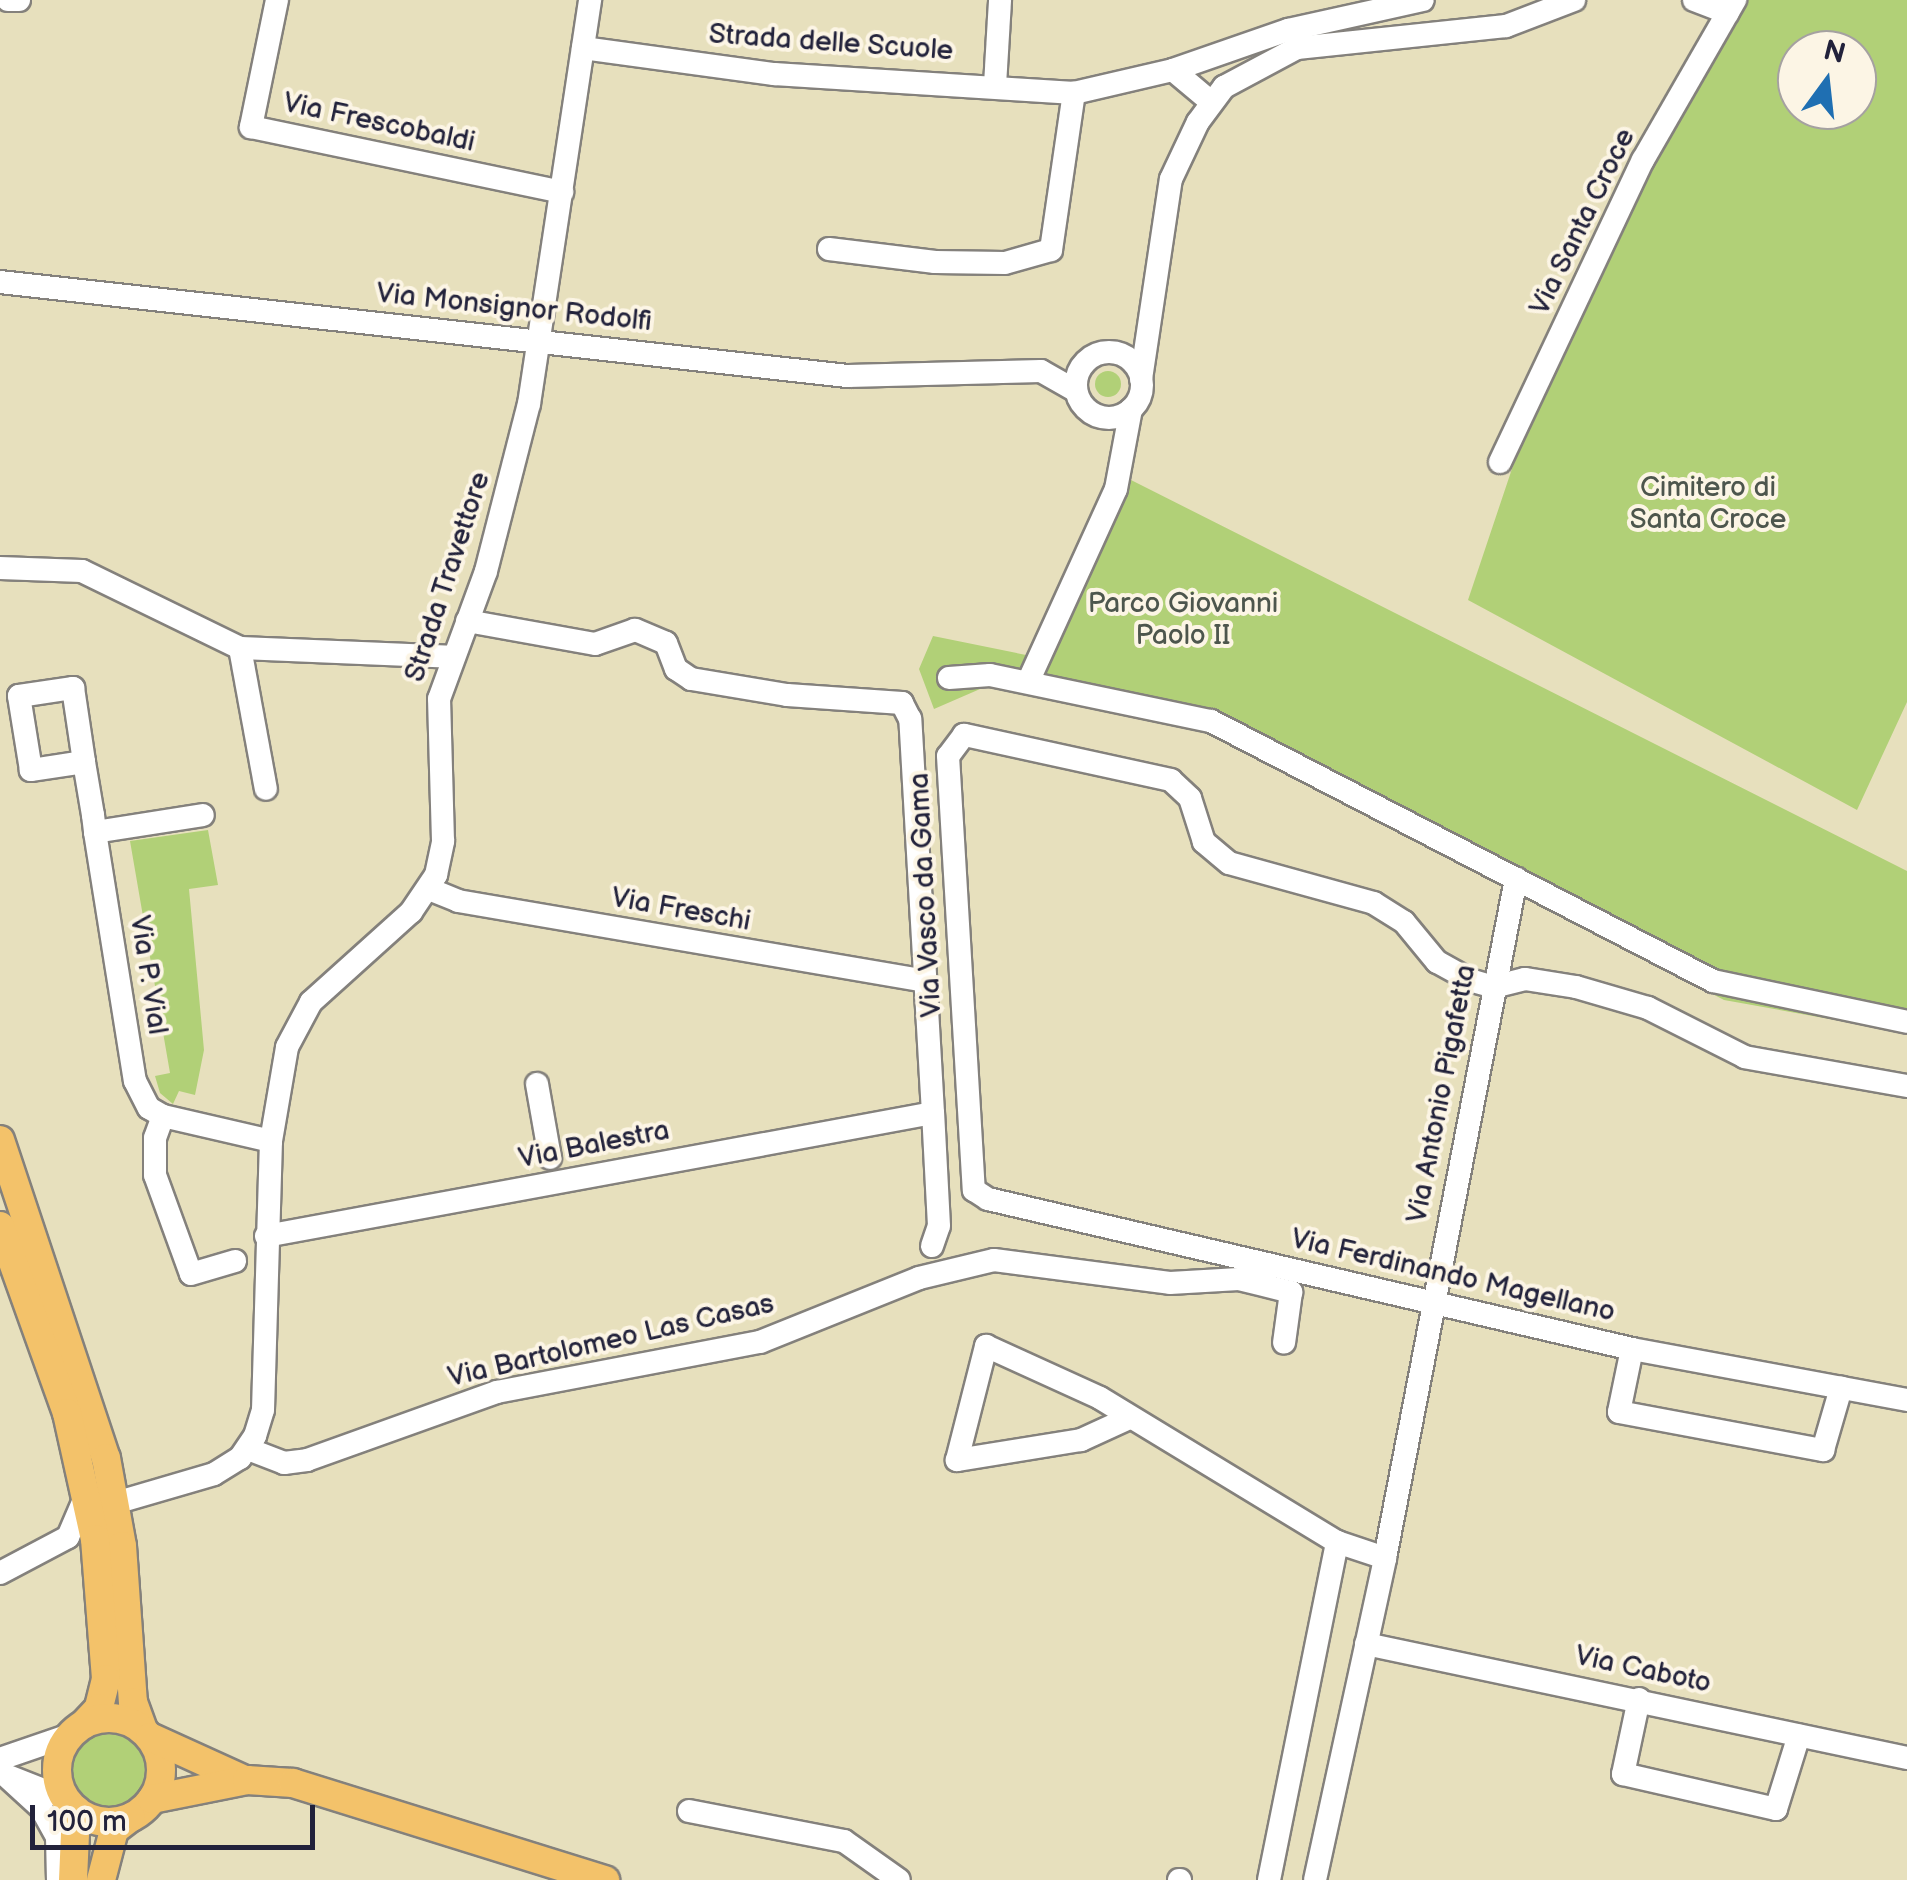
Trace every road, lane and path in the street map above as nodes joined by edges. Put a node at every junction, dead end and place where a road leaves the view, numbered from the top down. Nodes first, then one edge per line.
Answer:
1 (8, 0) edge
2 (18, 0) edge
3 (277, 0) edge
4 (590, 0) edge
5 (1000, 0) edge
6 (1422, 0) edge
7 (1574, 0) edge
8 (1694, 0) edge
9 (1731, 6) edge
10 (1377, 8) junction
11 (1393, 37) junction
12 (584, 48) junction
13 (1174, 70) junction
14 (995, 85) junction
15 (1074, 93) junction
16 (1211, 102) junction
17 (562, 192) junction
18 (828, 249) dead end
19 (0, 282) edge
20 (1148, 324) junction
21 (536, 340) junction
22 (1107, 352) junction
23 (1084, 363) junction
24 (1022, 371) junction
25 (1141, 379) junction
26 (1076, 391) junction
27 (1132, 409) junction
28 (1093, 414) junction
29 (1500, 462) dead end
30 (1120, 466) junction
31 (0, 568) edge
32 (468, 621) junction
33 (240, 648) junction
34 (452, 657) junction
35 (1033, 672) junction
36 (949, 678) dead end
37 (84, 762) dead end
38 (266, 789) dead end
39 (203, 815) dead end
40 (96, 832) junction
41 (1516, 879) junction
42 (429, 889) junction
43 (925, 981) junction
44 (1494, 987) junction
45 (1907, 1022) edge
46 (537, 1084) dead end
47 (1907, 1086) edge
48 (933, 1113) junction
49 (163, 1116) junction
50 (0, 1140) edge
51 (272, 1141) junction
52 (550, 1158) dead end
53 (988, 1199) joint
54 (0, 1226) edge
55 (266, 1236) junction
56 (932, 1246) dead end
57 (235, 1261) dead end
58 (1432, 1302) junction
59 (1284, 1343) dead end
60 (1632, 1349) junction
61 (1841, 1388) junction
62 (1907, 1400) edge
63 (1127, 1419) junction
64 (248, 1449) junction
65 (86, 1492) junction
66 (116, 1503) junction
67 (1338, 1542) junction
68 (1385, 1558) junction
69 (0, 1573) edge
70 (1366, 1644) junction
71 (1639, 1699) junction
72 (78, 1730) junction
73 (146, 1734) junction
74 (1799, 1735) junction
75 (1907, 1758) edge
76 (2, 1770) edge
77 (246, 1780) junction
78 (71, 1805) junction
79 (142, 1808) junction
80 (689, 1811) dead end
81 (58, 1880) edge
82 (73, 1880) edge
83 (100, 1880) edge
84 (605, 1880) edge
85 (899, 1880) edge
86 (1269, 1880) edge
87 (1315, 1880) edge

1 - 2 street
3 - 17 street, Via Frescobaldi
4 - 12 street, Strada Travettore
5 - 14 street
6 - 10 street, Strada delle Scuole
7 - 11 street
8 - 9 street, Via Santa Croce
9 - 29 street, Via Santa Croce
10 - 11 street
10 - 13 street, Strada delle Scuole
11 - 16 street
12 - 14 street, Strada delle Scuole
12 - 17 street, Strada Travettore
13 - 15 street, Strada delle Scuole
13 - 16 street
14 - 15 street, Strada delle Scuole
15 - 18 street
16 - 20 street
17 - 21 street, Strada Travettore
19 - 21 street, Via Monsignor Rodolfi
20 - 22 street, Via Monsignor Rodolfi
20 - 25 street
21 - 24 street, Via Monsignor Rodolfi
21 - 32 street, Strada Travettore
22 - 23 street, Via Monsignor Rodolfi
22 - 25 street
23 - 24 street, Via Monsignor Rodolfi
23 - 26 street
24 - 26 street, Via Monsignor Rodolfi
25 - 27 street
26 - 28 street
27 - 28 street
27 - 30 street
28 - 30 street
30 - 35 street
31 - 33 street
32 - 34 street, Strada Travettore
32 - 43 street
33 - 34 street
33 - 38 street
34 - 42 street, Strada Travettore
35 - 36 street
35 - 41 street
37 - 40 street, Via P. Vial
39 - 40 street
40 - 49 street, Via P. Vial
41 - 44 street, Via Antonio Pigafetta
41 - 45 street
42 - 43 street, Via Freschi
42 - 51 street, Strada Travettore
43 - 48 street
44 - 47 street, Via Vasco da Gama
44 - 53 street, Via Vasco da Gama
44 - 58 street, Via Antonio Pigafetta
46 - 52 street
48 - 55 street, Via Balestra
48 - 56 street
49 - 51 street
49 - 57 street
50 - 66 main road
51 - 55 street, Strada Travettore
53 - 58 street, Via Ferdinando Magellano
54 - 65 main road
55 - 64 street, Strada Travettore
58 - 60 street, Via Ferdinando Magellano
58 - 68 street, Via Antonio Pigafetta
59 - 64 street, Via Bartolomeo Las Casas
60 - 61 street, Via Ferdinando Magellano
60 - 61 street
61 - 62 street, Via Ferdinando Magellano
63 - 63 street
63 - 67 street
64 - 66 street
65 - 69 street
65 - 72 main road
66 - 73 main road
67 - 68 street
67 - 86 street
68 - 70 street, Via Antonio Pigafetta
70 - 71 street, Via Caboto
70 - 87 street, Via Antonio Pigafetta
71 - 74 street, Via Caboto
71 - 74 street
72 - 73 main road
72 - 76 street
72 - 78 main road
73 - 77 main road
73 - 79 main road
74 - 75 street, Via Caboto
76 - 78 street
76 - 81 street
77 - 79 main road
77 - 84 main road
78 - 79 main road
78 - 82 main road
79 - 83 main road
80 - 85 street

